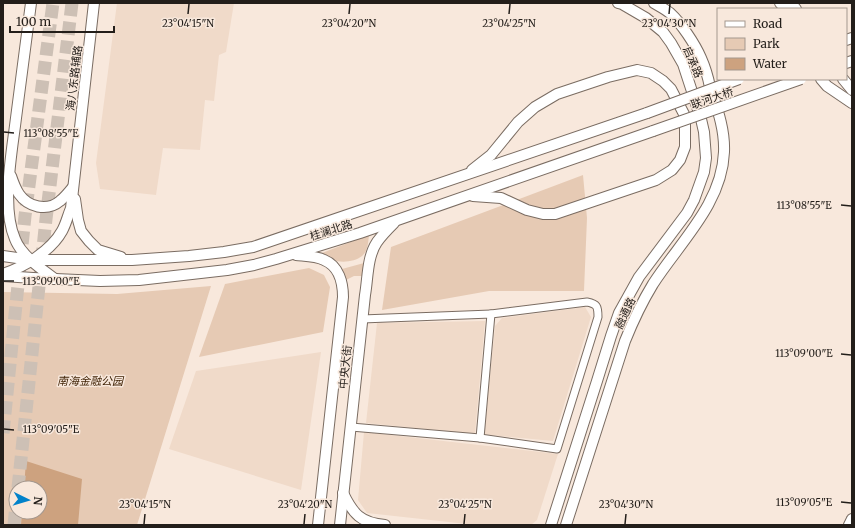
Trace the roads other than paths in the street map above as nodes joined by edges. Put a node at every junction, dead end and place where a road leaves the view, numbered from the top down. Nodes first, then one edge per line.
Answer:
1 (30, 3) edge
2 (94, 3) edge
3 (618, 3) edge
4 (654, 3) edge
5 (736, 80) edge
6 (798, 80) edge
7 (822, 80) edge
8 (844, 80) edge
9 (852, 90) edge
10 (852, 103) edge
11 (647, 113) joint
12 (721, 124) joint
13 (653, 131) joint
14 (704, 132) joint
15 (10, 172) junction
16 (465, 175) junction
17 (73, 186) junction
18 (469, 195) junction
19 (3, 204) edge
20 (396, 221) junction
21 (292, 254) junction
22 (3, 256) edge
23 (31, 260) junction
24 (132, 260) junction
25 (3, 275) edge
26 (56, 279) junction
27 (491, 314) junction
28 (362, 319) junction
29 (351, 427) junction
30 (480, 438) junction
31 (343, 493) junction
32 (569, 514) junction
33 (852, 519) edge
34 (318, 525) edge
35 (340, 525) edge
36 (376, 525) edge
37 (551, 525) edge
38 (566, 525) edge
39 (574, 525) edge
40 (850, 525) edge

1 - 15 main road
2 - 17 main road, 海八东路辅路
3 - 14 main road, 启承路
4 - 12 main road, 启承路
5 - 11 main road, 联河大桥, bridge
6 - 13 main road, 联河大桥, bridge
7 - 10 main road
8 - 9 main road
11 - 16 main road, 桂澜北路
12 - 32 main road, 融通路
13 - 18 main road, 桂澜北路
14 - 37 main road, 融通路
15 - 17 main road
15 - 19 main road
15 - 23 main road
16 - 18 main road
16 - 24 main road, 桂澜北路
17 - 23 main road, 海八东路辅路
17 - 24 main road
18 - 20 main road, 桂澜北路
20 - 21 main road, 桂澜北路
20 - 28 main road, 中央大街
21 - 26 main road, 桂澜北路
21 - 34 main road, 中央大街
22 - 23 main road, 桂澜北路
23 - 24 main road, 桂澜北路
23 - 25 main road, 海八东路辅路
23 - 26 main road
25 - 26 main road, 桂澜北路
27 - 28 street
27 - 30 street
27 - 30 street
28 - 29 main road, 中央大街
29 - 30 street
29 - 31 main road, 中央大街
31 - 35 main road, 中央大街
31 - 36 main road
32 - 38 main road, 融通路
32 - 39 main road
33 - 40 main road

